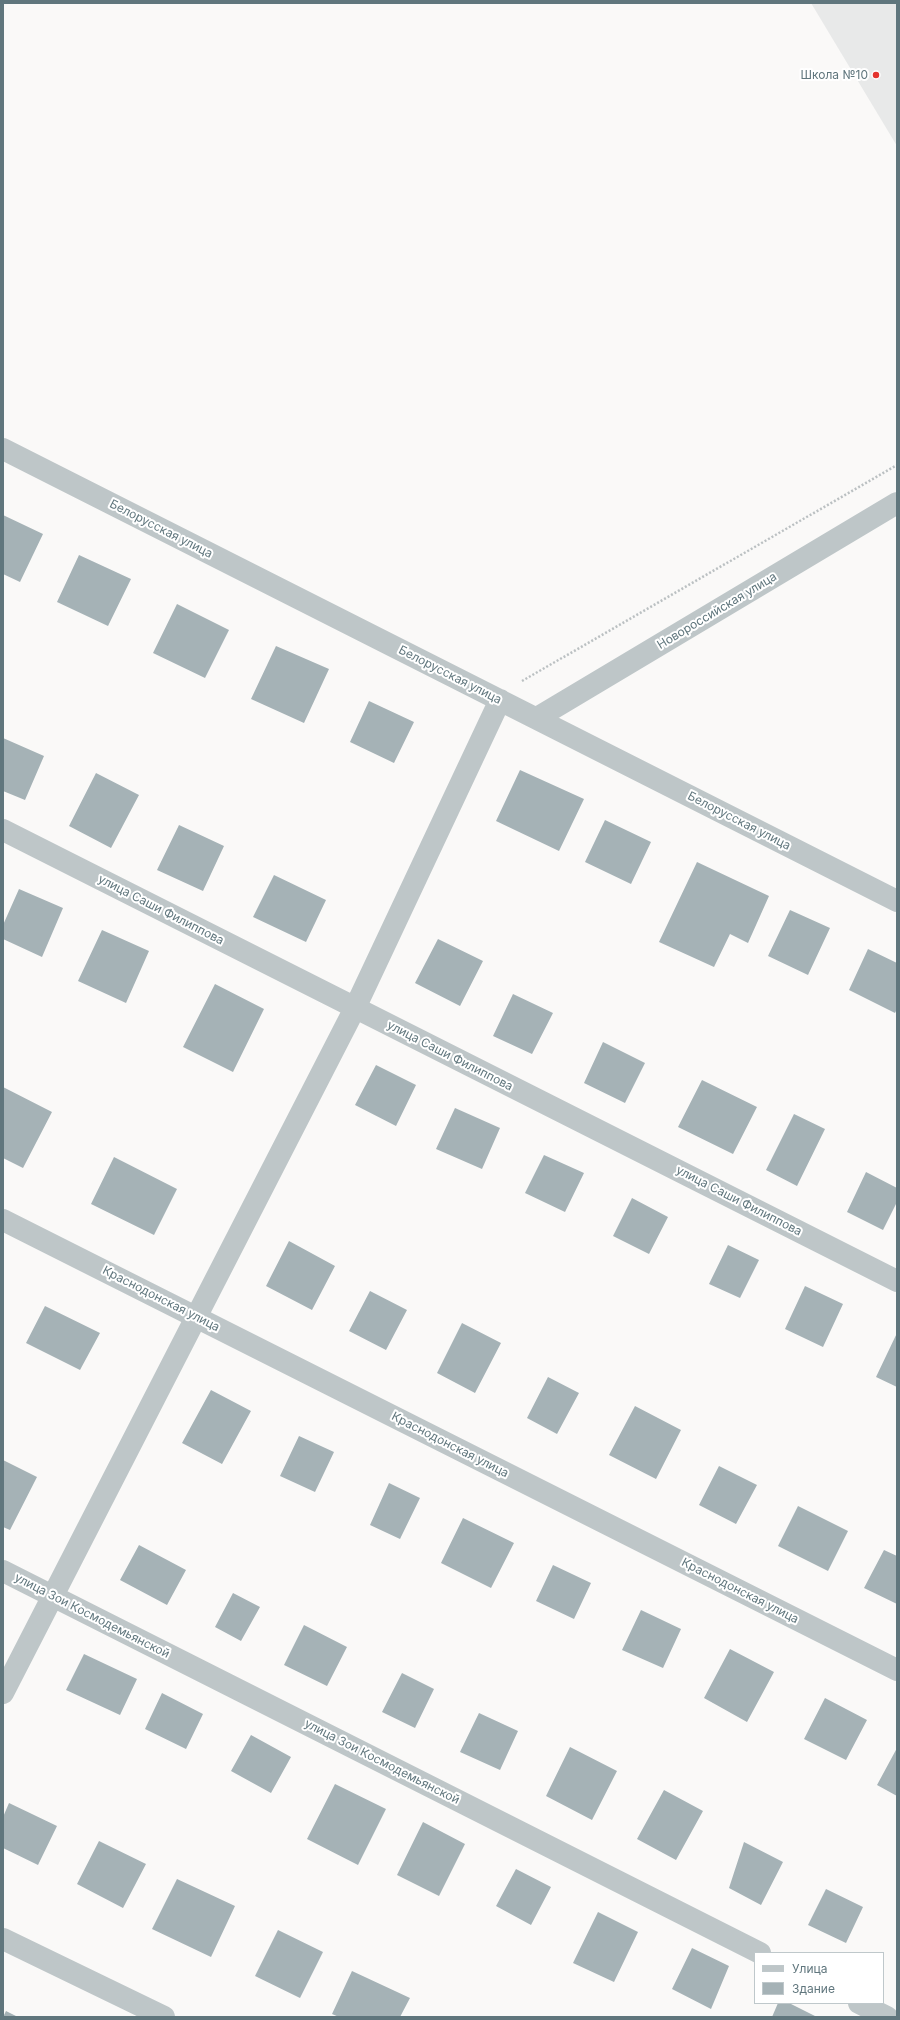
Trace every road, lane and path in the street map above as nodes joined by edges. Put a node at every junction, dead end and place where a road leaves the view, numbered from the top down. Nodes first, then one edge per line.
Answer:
1 (3, 449) edge
2 (897, 465) edge
3 (897, 503) edge
4 (497, 698) junction
5 (537, 718) junction
6 (3, 830) edge
7 (897, 901) edge
8 (355, 1008) junction
9 (3, 1220) edge
10 (897, 1281) edge
11 (196, 1317) junction
12 (3, 1571) edge
13 (52, 1596) junction
14 (897, 1670) edge
15 (3, 1693) edge
16 (3, 1939) edge
17 (758, 1952) edge
18 (861, 2004) edge
19 (164, 2017) edge
20 (887, 2017) edge

1 - 4 street, Белорусская улица
2 - 4 path
3 - 5 street, Новороссийская улица
4 - 5 street, Белорусская улица
4 - 8 street
5 - 7 street, Белорусская улица
6 - 8 street, улица Саши Филиппова
8 - 10 street, улица Саши Филиппова
8 - 11 street
9 - 11 street, Краснодонская улица
11 - 13 street
11 - 14 street, Краснодонская улица
12 - 13 street, улица Зои Космодемьянской
13 - 15 street
13 - 17 street, улица Зои Космодемьянской
16 - 19 street
18 - 20 street

